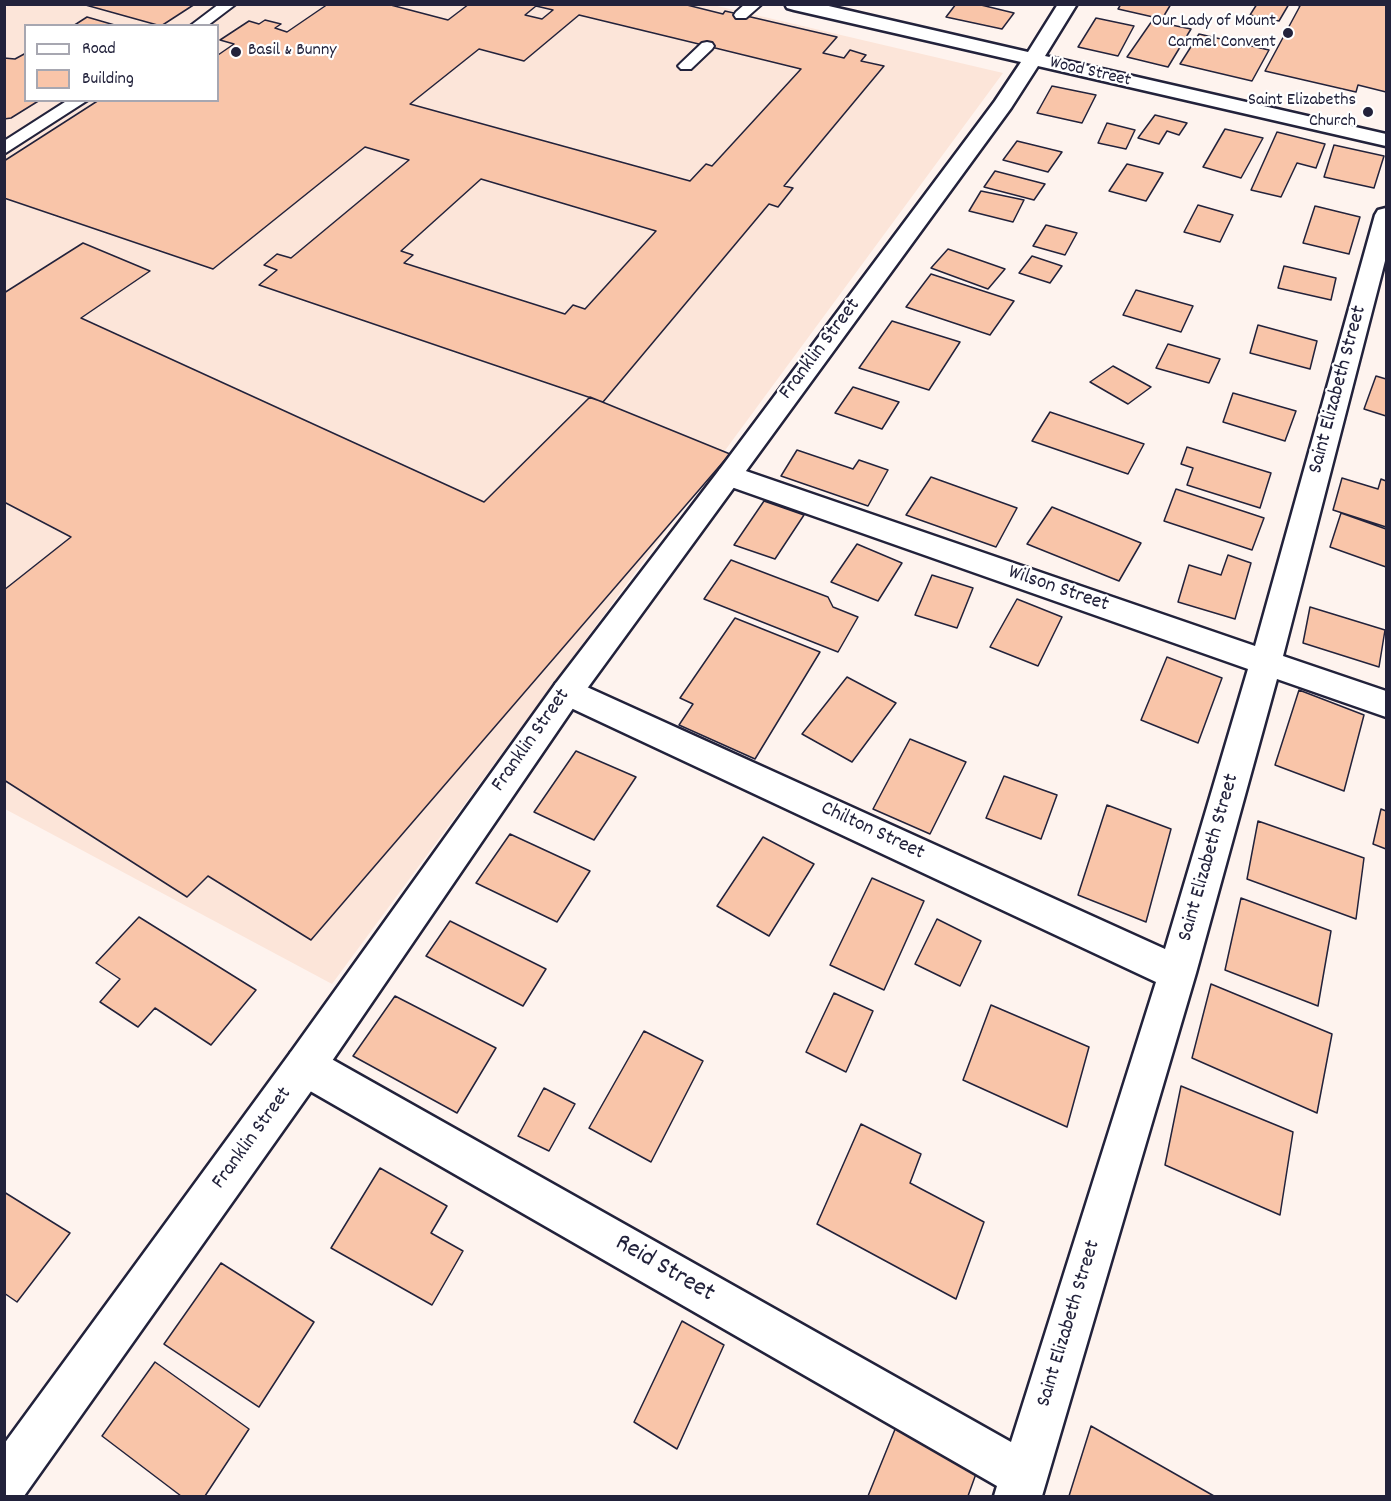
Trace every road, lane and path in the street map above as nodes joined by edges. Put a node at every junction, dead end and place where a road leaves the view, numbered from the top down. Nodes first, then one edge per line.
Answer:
1 (229, 4) edge
2 (755, 4) edge
3 (794, 4) edge
4 (1068, 4) edge
5 (741, 15) dead end
6 (200, 24) edge
7 (707, 46) dead end
8 (1032, 60) junction
9 (686, 66) dead end
10 (77, 102) edge
11 (1386, 140) edge
12 (4, 149) edge
13 (1386, 215) edge
14 (730, 477) junction
15 (1266, 661) junction
16 (567, 692) junction
17 (1386, 704) edge
18 (1177, 973) junction
19 (305, 1066) junction
20 (4, 1484) edge
21 (1021, 1486) edge

1 - 6 lane
2 - 5 lane
3 - 8 street, Wood Street
4 - 8 street, Franklin Street
7 - 9 lane
8 - 11 street, Wood Street
8 - 14 street, Franklin Street
10 - 12 lane
13 - 15 street, Saint Elizabeth Street
14 - 15 street, Wilson Street
14 - 16 street, Franklin Street
15 - 17 street, Wilson Street
15 - 18 street, Saint Elizabeth Street
16 - 18 street, Chilton Street
16 - 19 street, Franklin Street
18 - 21 street, Saint Elizabeth Street
19 - 20 street, Franklin Street
19 - 21 street, Reid Street

